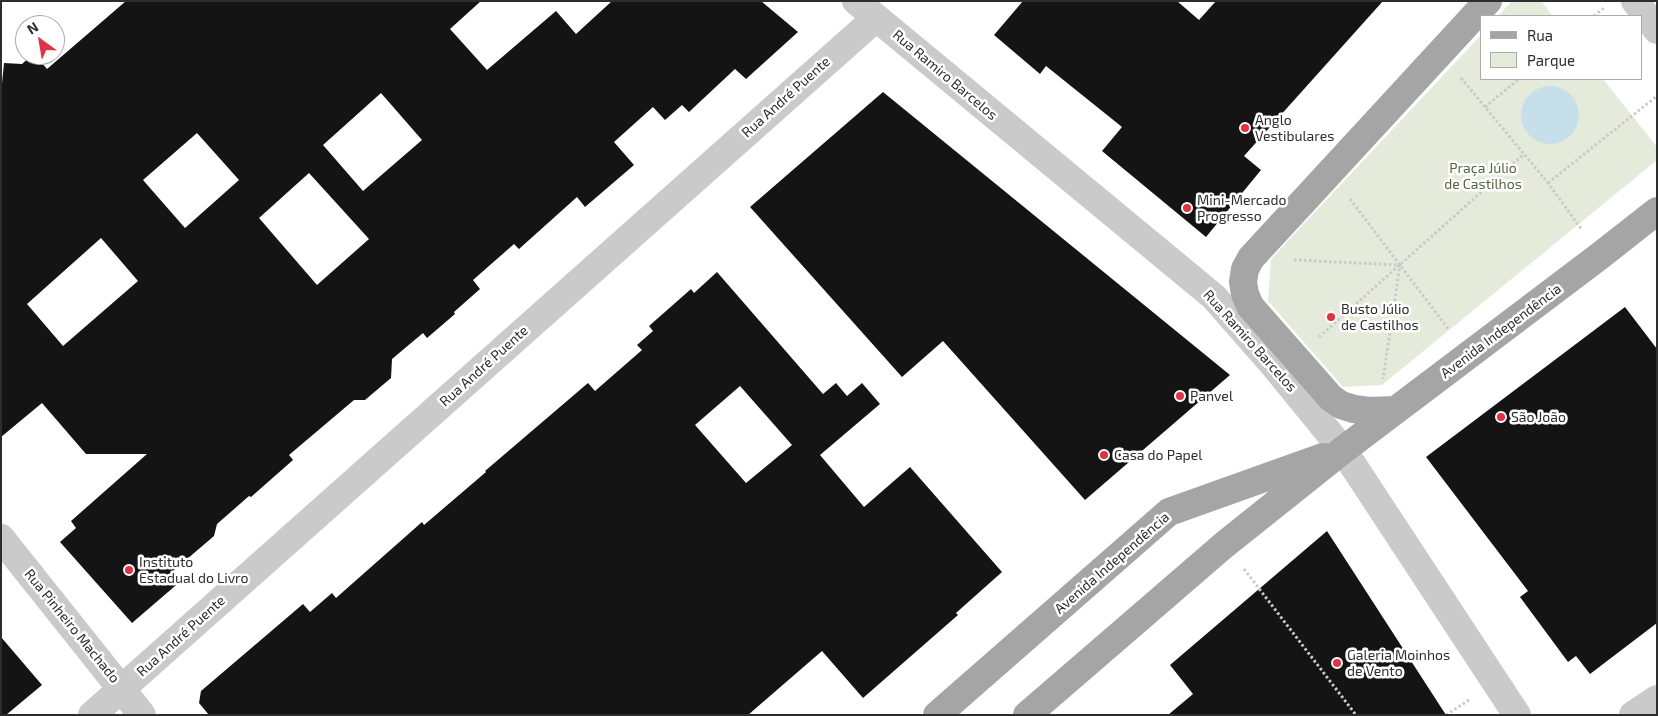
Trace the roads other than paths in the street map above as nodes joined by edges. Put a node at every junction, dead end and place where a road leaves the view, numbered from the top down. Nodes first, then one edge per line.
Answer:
1 (1488, 1) edge
2 (1635, 1) edge
3 (866, 9) edge
4 (1657, 30) edge
5 (1657, 211) edge
6 (1251, 258) junction
7 (1214, 297) junction
8 (1396, 410) junction
9 (1344, 450) junction
10 (1, 538) edge
11 (122, 689) junction
12 (1657, 699) edge
13 (92, 715) edge
14 (142, 715) edge
15 (937, 715) edge
16 (1027, 715) edge
17 (1517, 715) edge
18 (1633, 715) edge

1 - 6 main road
2 - 4 street
3 - 7 street, Rua Ramiro Barcelos
3 - 11 street, Rua André Puente
5 - 8 main road, Avenida Independência
6 - 7 street
6 - 8 main road, Rua Ramiro Barcelos
7 - 9 street, Rua Ramiro Barcelos
8 - 9 main road, Avenida Independência
9 - 15 main road, Avenida Independência
9 - 16 main road, Avenida Independência
9 - 17 street, Rua Ramiro Barcelos
10 - 11 street, Rua Pinheiro Machado
11 - 13 street, Rua André Puente
11 - 14 street, Rua Pinheiro Machado
12 - 18 street

